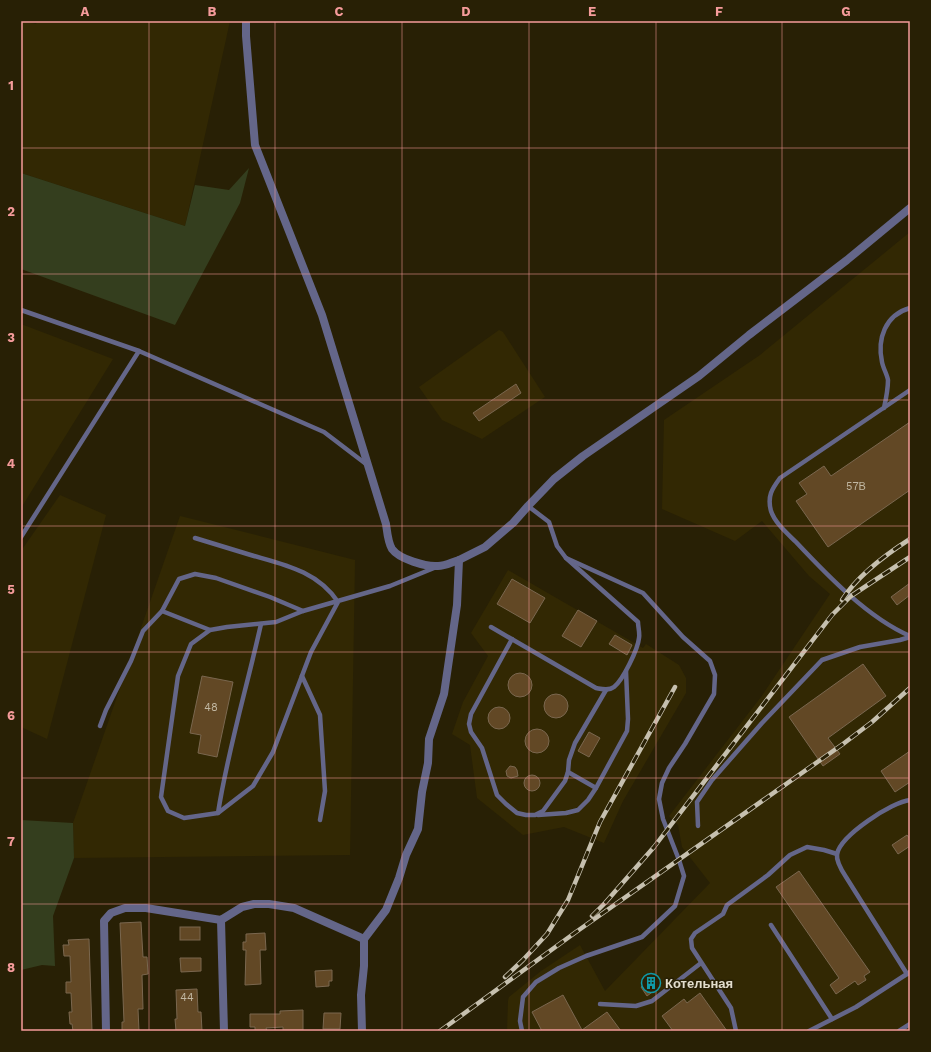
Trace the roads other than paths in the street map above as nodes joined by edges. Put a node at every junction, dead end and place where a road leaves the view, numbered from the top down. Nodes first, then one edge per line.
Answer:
1 (246, 21) edge
2 (910, 208) edge
3 (910, 308) edge
4 (21, 310) edge
5 (139, 351) junction
6 (910, 390) edge
7 (884, 408) junction
8 (368, 465) junction
9 (528, 506) junction
10 (21, 536) edge
11 (195, 538) dead end
12 (566, 558) junction
13 (459, 560) junction
14 (437, 566) junction
15 (338, 602) junction
16 (162, 611) junction
17 (303, 611) junction
18 (261, 624) junction
19 (492, 626) dead end
20 (210, 630) junction
21 (910, 637) edge
22 (512, 639) junction
23 (626, 669) junction
24 (302, 676) junction
25 (606, 690) junction
26 (100, 726) dead end
27 (568, 772) junction
28 (596, 788) junction
29 (910, 800) edge
30 (218, 813) junction
31 (535, 815) junction
32 (320, 820) dead end
33 (698, 826) dead end
34 (837, 854) junction
35 (221, 920) junction
36 (770, 925) dead end
37 (364, 940) junction
38 (701, 963) junction
39 (909, 973) edge
40 (600, 1004) dead end
41 (832, 1019) junction
42 (910, 1024) edge
43 (106, 1031) edge
44 (224, 1031) edge
45 (362, 1031) edge
46 (522, 1031) edge
47 (736, 1031) edge
48 (809, 1031) edge
49 (899, 1031) edge

1 - 8 street
2 - 9 street
3 - 7 lane
4 - 5 lane
5 - 8 lane
5 - 10 lane
6 - 7 lane
7 - 21 lane
8 - 14 street
9 - 12 lane
9 - 13 street
11 - 15 lane
12 - 23 lane
12 - 46 lane
13 - 14 street
13 - 37 street
14 - 15 lane
15 - 17 lane
15 - 24 lane
16 - 17 lane
16 - 20 lane
16 - 26 lane
17 - 18 lane
18 - 20 lane
18 - 30 lane
19 - 22 lane
20 - 30 lane
21 - 33 lane
22 - 25 lane
22 - 31 lane
23 - 25 lane
23 - 28 lane
24 - 30 lane
24 - 32 lane
25 - 27 lane
27 - 28 lane
27 - 31 lane
28 - 31 lane
29 - 34 lane
34 - 38 lane
34 - 39 lane
35 - 37 street
35 - 43 street
35 - 44 street
36 - 41 lane
37 - 45 street
38 - 40 lane
38 - 47 lane
39 - 41 lane
41 - 48 lane
42 - 49 lane

